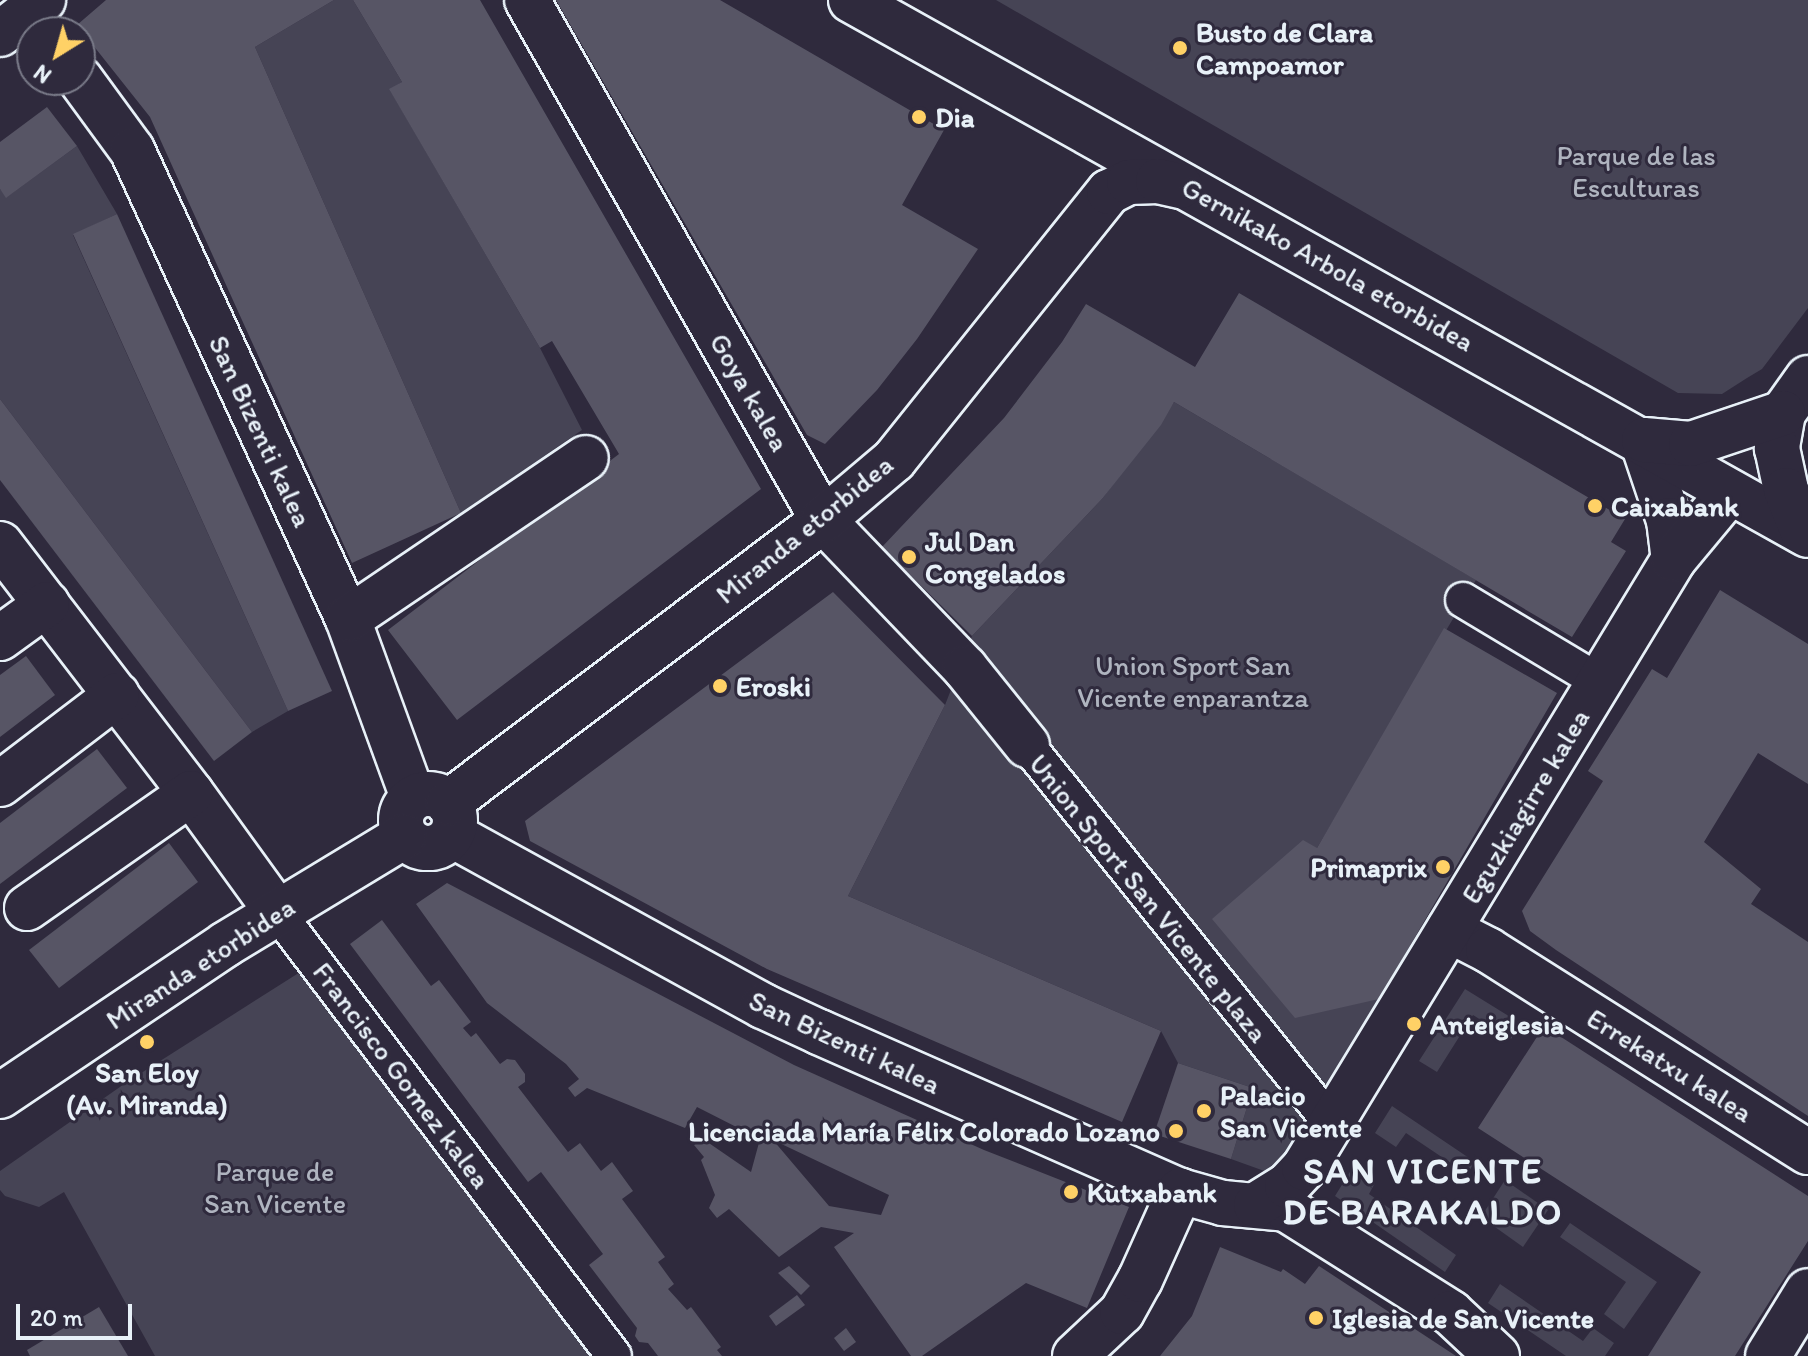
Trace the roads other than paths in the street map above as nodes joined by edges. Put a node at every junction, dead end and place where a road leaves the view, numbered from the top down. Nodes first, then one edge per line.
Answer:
1 (527, 0) edge
2 (851, 0) edge
3 (92, 96) edge
4 (1194, 189) junction
5 (1796, 395) edge
6 (1642, 440) junction
7 (586, 458) dead end
8 (1729, 493) junction
9 (823, 520) junction
10 (1806, 533) edge
11 (0, 544) edge
12 (1674, 559) junction
13 (1463, 600) dead end
14 (47, 604) junction
15 (348, 619) junction
16 (0, 638) edge
17 (1600, 682) junction
18 (117, 695) junction
19 (1027, 745) joint
20 (0, 784) edge
21 (191, 793) junction
22 (429, 818) junction
23 (27, 908) dead end
24 (277, 912) junction
25 (1449, 930) junction
26 (0, 1096) edge
27 (1332, 1125) junction
28 (1808, 1152) edge
29 (1180, 1191) junction
30 (1256, 1205) junction
31 (1808, 1291) edge
32 (614, 1356) edge
33 (1075, 1356) edge
34 (1497, 1356) edge
35 (1768, 1356) edge

1 - 9 street, Goya kalea
2 - 4 street, Gernikako Arbola etorbidea
3 - 15 street, San Bizenti kalea
4 - 6 street, Gernikako Arbola etorbidea
4 - 9 street, Miranda etorbidea
5 - 6 street
5 - 8 street, Eguzkiagirre kalea
5 - 10 street, Gernikako Arbola etorbidea
6 - 8 street, Gernikako Arbola etorbidea
6 - 12 street
7 - 15 street
8 - 10 street, Gernikako Arbola etorbidea
8 - 12 street, Eguzkiagirre kalea
9 - 19 street, Goya kalea
9 - 22 street, Miranda etorbidea
11 - 14 street, Francisco Gomez kalea
12 - 17 street, Eguzkiagirre kalea
13 - 17 street, Eguzkiagirre kalea
14 - 16 street
14 - 18 street, Francisco Gomez kalea
15 - 22 street, San Bizenti kalea
17 - 25 street, Eguzkiagirre kalea
18 - 20 street
18 - 21 street, Francisco Gomez kalea
19 - 27 street, Union Sport San Vicente plaza
21 - 23 street
21 - 24 street, Francisco Gomez kalea
22 - 24 street, Miranda etorbidea
22 - 29 street, San Bizenti kalea
24 - 26 street, Miranda etorbidea
24 - 32 street, Francisco Gomez kalea
25 - 27 street, Eguzkiagirre kalea
25 - 28 street, Errekatxu kalea
27 - 30 street, Eguzkiagirre kalea
29 - 30 street, San Bizenti kalea
29 - 33 street
30 - 34 street, San Bizenti kalea
31 - 35 street

